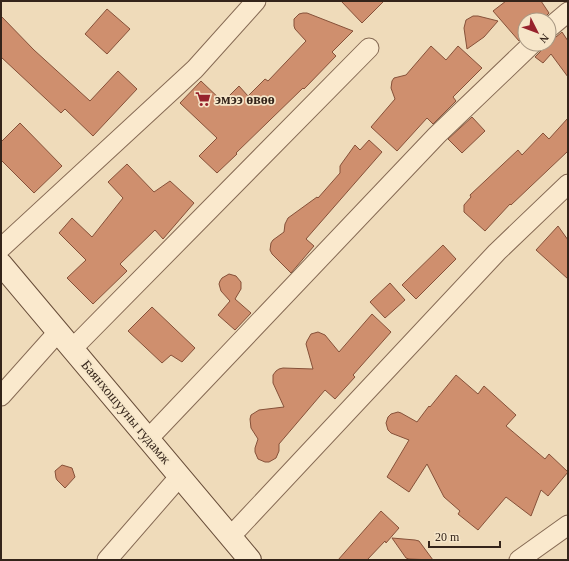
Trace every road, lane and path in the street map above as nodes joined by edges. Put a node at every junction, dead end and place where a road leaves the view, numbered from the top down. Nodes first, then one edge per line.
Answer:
1 (256, 1) edge
2 (568, 12) edge
3 (557, 21) edge
4 (369, 48) dead end
5 (524, 52) edge
6 (568, 184) edge
7 (1, 248) edge
8 (1, 264) edge
9 (58, 332) junction
10 (72, 348) junction
11 (1, 396) edge
12 (148, 439) junction
13 (180, 476) junction
14 (568, 525) edge
15 (230, 536) junction
16 (107, 560) edge
17 (250, 560) edge
18 (519, 560) edge

1 - 7 street
2 - 3 street
4 - 10 street
5 - 12 street
6 - 15 street
8 - 9 main road, Баянхошууны гудамж
9 - 10 main road, Баянхошууны гудамж
9 - 11 street
10 - 12 main road, Баянхошууны гудамж
12 - 13 main road, Баянхошууны гудамж
13 - 15 main road, Баянхошууны гудамж
13 - 16 street
14 - 18 street
15 - 17 main road, Баянхошууны гудамж

